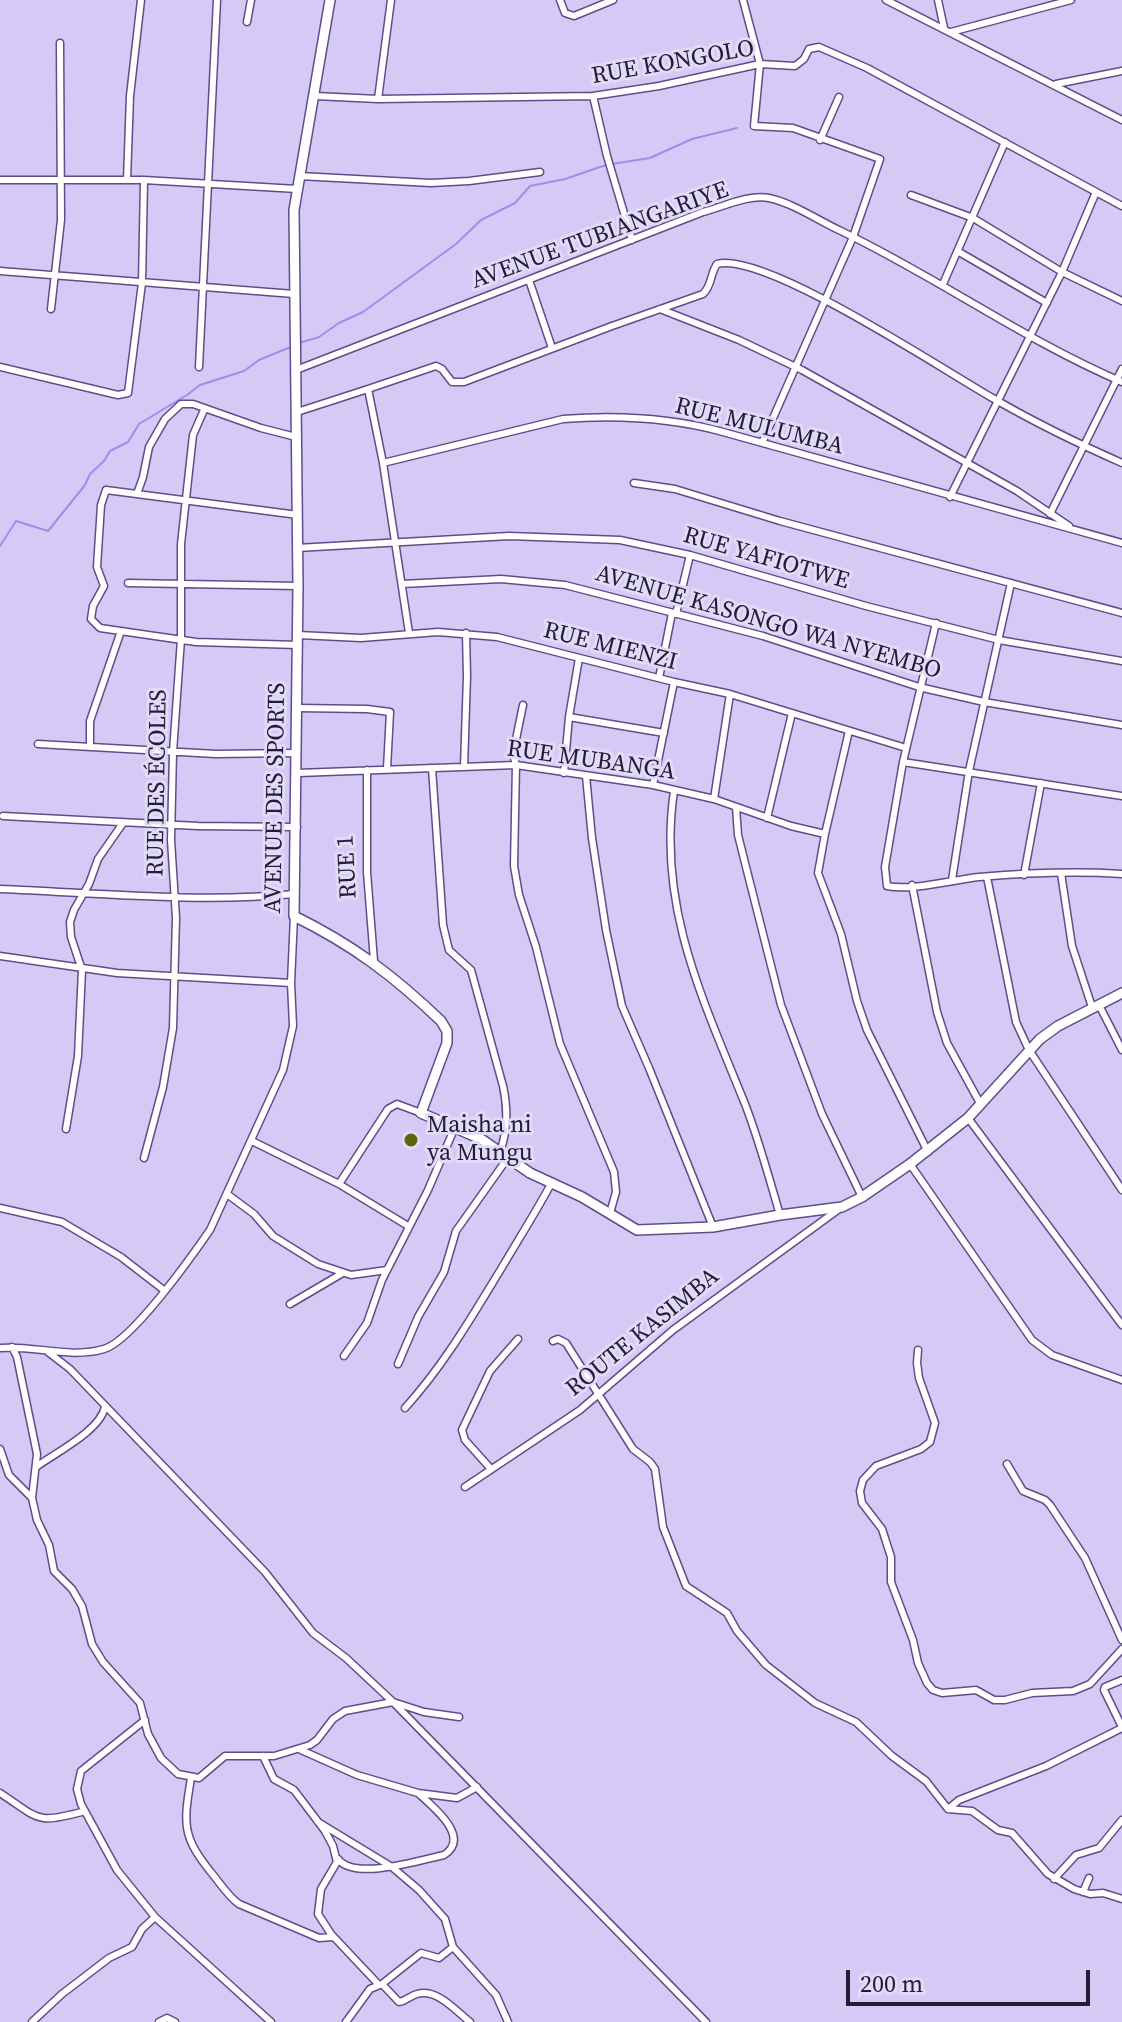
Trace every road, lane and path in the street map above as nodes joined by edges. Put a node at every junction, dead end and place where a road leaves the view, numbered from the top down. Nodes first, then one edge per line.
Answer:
1 (141, 0) edge
2 (217, 0) edge
3 (251, 0) edge
4 (330, 0) edge
5 (391, 0) edge
6 (560, 0) edge
7 (613, 0) edge
8 (743, 0) edge
9 (886, 0) edge
10 (938, 0) edge
11 (1071, 0) edge
12 (247, 22) dead end
13 (948, 30) junction
14 (60, 43) dead end
15 (760, 64) junction
16 (1122, 71) edge
17 (1056, 84) junction
18 (315, 96) junction
19 (593, 96) junction
20 (839, 97) dead end
21 (378, 99) junction
22 (1122, 120) edge
23 (820, 140) junction
24 (1005, 142) junction
25 (540, 172) dead end
26 (299, 176) junction
27 (0, 180) edge
28 (62, 180) junction
29 (127, 180) junction
30 (144, 180) junction
31 (209, 185) junction
32 (297, 189) junction
33 (1096, 192) junction
34 (911, 195) dead end
35 (1122, 206) edge
36 (973, 218) junction
37 (853, 237) junction
38 (632, 240) junction
39 (959, 252) junction
40 (0, 271) edge
41 (1062, 272) junction
42 (57, 277) junction
43 (529, 280) junction
44 (142, 283) junction
45 (943, 284) junction
46 (203, 286) junction
47 (294, 294) junction
48 (823, 300) junction
49 (1122, 301) edge
50 (1047, 303) junction
51 (51, 309) dead end
52 (660, 309) junction
53 (1028, 335) junction
54 (552, 348) junction
55 (794, 366) junction
56 (0, 367) edge
57 (199, 367) dead end
58 (1122, 369) edge
59 (296, 370) junction
60 (1119, 381) edge
61 (368, 389) junction
62 (997, 401) junction
63 (204, 410) junction
64 (297, 412) junction
65 (297, 437) junction
66 (762, 443) junction
67 (1083, 446) junction
68 (383, 463) junction
69 (965, 463) junction
70 (1122, 463) edge
71 (634, 483) dead end
72 (137, 494) junction
73 (950, 497) junction
74 (185, 502) junction
75 (1050, 514) junction
76 (298, 515) junction
77 (1075, 529) junction
78 (1122, 543) edge
79 (395, 544) junction
80 (297, 548) junction
81 (690, 555) junction
82 (128, 583) dead end
83 (1011, 583) junction
84 (402, 584) junction
85 (180, 586) junction
86 (298, 586) junction
87 (674, 613) junction
88 (1122, 613) edge
89 (936, 623) junction
90 (121, 631) junction
91 (409, 633) junction
92 (466, 633) junction
93 (181, 639) junction
94 (298, 640) junction
95 (999, 640) junction
96 (579, 658) junction
97 (1122, 661) edge
98 (659, 678) junction
99 (674, 682) junction
100 (919, 687) junction
101 (730, 694) junction
102 (984, 702) junction
103 (523, 705) dead end
104 (297, 708) junction
105 (792, 713) junction
106 (569, 717) junction
107 (1122, 725) edge
108 (849, 731) junction
109 (664, 733) junction
110 (38, 744) dead end
111 (90, 746) junction
112 (906, 748) junction
113 (173, 752) junction
114 (297, 753) junction
115 (903, 762) junction
116 (516, 765) junction
117 (464, 767) junction
118 (432, 768) junction
119 (387, 769) junction
120 (367, 770) junction
121 (969, 771) junction
122 (298, 773) junction
123 (564, 773) junction
124 (586, 776) junction
125 (1041, 783) junction
126 (653, 785) junction
127 (674, 791) junction
128 (1122, 796) edge
129 (714, 799) junction
130 (736, 807) junction
131 (3, 816) dead end
132 (767, 818) junction
133 (123, 823) junction
134 (172, 825) junction
135 (297, 827) junction
136 (825, 834) junction
137 (1061, 873) junction
138 (1122, 874) edge
139 (1024, 875) junction
140 (987, 877) junction
141 (952, 880) junction
142 (912, 885) junction
143 (0, 889) edge
144 (86, 892) junction
145 (295, 894) junction
146 (175, 897) junction
147 (294, 916) junction
148 (0, 956) edge
149 (374, 961) junction
150 (82, 970) junction
151 (175, 975) junction
152 (291, 983) junction
153 (1122, 993) edge
154 (1096, 1006) junction
155 (1029, 1050) junction
156 (1122, 1050) edge
157 (982, 1106) junction
158 (421, 1113) junction
159 (968, 1118) junction
160 (455, 1127) junction
161 (66, 1129) dead end
162 (252, 1141) junction
163 (928, 1152) junction
164 (504, 1156) junction
165 (144, 1158) dead end
166 (910, 1164) junction
167 (552, 1182) junction
168 (339, 1184) junction
169 (1122, 1190) edge
170 (227, 1194) junction
171 (862, 1197) junction
172 (842, 1207) junction
173 (0, 1208) edge
174 (610, 1213) junction
175 (780, 1215) junction
176 (408, 1226) junction
177 (713, 1227) junction
178 (387, 1270) junction
179 (341, 1274) junction
180 (165, 1291) junction
181 (290, 1304) dead end
182 (1122, 1325) edge
183 (518, 1339) dead end
184 (553, 1341) dead end
185 (12, 1347) junction
186 (0, 1348) edge
187 (918, 1350) dead end
188 (48, 1352) junction
189 (344, 1356) dead end
190 (398, 1364) dead end
191 (1122, 1380) edge
192 (598, 1395) junction
193 (105, 1407) junction
194 (405, 1408) dead end
195 (0, 1449) edge
196 (1007, 1464) dead end
197 (36, 1467) junction
198 (491, 1469) junction
199 (465, 1487) dead end
200 (32, 1498) junction
201 (1122, 1640) edge
202 (1122, 1649) edge
203 (1122, 1680) edge
204 (393, 1702) junction
205 (459, 1717) dead end
206 (145, 1720) junction
207 (1122, 1727) edge
208 (298, 1749) junction
209 (263, 1756) junction
210 (191, 1778) junction
211 (477, 1787) junction
212 (0, 1793) edge
213 (418, 1793) junction
214 (948, 1809) junction
215 (85, 1811) junction
216 (1122, 1820) edge
217 (318, 1822) junction
218 (337, 1856) junction
219 (392, 1867) junction
220 (1089, 1878) dead end
221 (1054, 1879) junction
222 (1083, 1892) junction
223 (1122, 1899) edge
224 (155, 1917) junction
225 (333, 1937) junction
226 (453, 1947) junction
227 (381, 1985) junction
228 (32, 2022) edge
229 (159, 2022) edge
230 (175, 2022) edge
231 (271, 2022) edge
232 (346, 2022) edge
233 (470, 2022) edge
234 (508, 2022) edge
235 (706, 2022) edge

1 - 29 street
2 - 31 street
3 - 12 street
4 - 18 street
5 - 21 street
6 - 7 street
8 - 15 street
9 - 13 street
10 - 13 street
11 - 13 street
13 - 17 street
14 - 28 street
15 - 19 street, RUE KONGOLO
15 - 23 street
15 - 24 street, RUE KONGOLO
16 - 17 street
17 - 22 street
18 - 21 street, RUE KONGOLO
18 - 26 street
19 - 21 street, RUE KONGOLO
19 - 38 street
20 - 23 street
23 - 37 street
24 - 33 street
24 - 36 street
25 - 26 street
26 - 32 street
27 - 28 street
28 - 29 street
28 - 42 street
29 - 30 street
30 - 31 street
30 - 44 street
31 - 32 street
31 - 46 street
32 - 47 street
33 - 35 street
33 - 41 street
34 - 36 street
36 - 39 street
36 - 41 street
37 - 38 street, AVENUE TUBIANGARIYE
37 - 45 street, AVENUE TUBIANGARIYE
37 - 48 street
38 - 43 street, AVENUE TUBIANGARIYE
39 - 45 street
39 - 50 street
40 - 42 street
41 - 49 street
41 - 50 street
42 - 44 street
42 - 51 street
43 - 54 street
43 - 59 street, AVENUE TUBIANGARIYE
44 - 46 street
44 - 56 street
45 - 53 street, AVENUE TUBIANGARIYE
46 - 47 street
46 - 57 street
47 - 59 street, AVENUE DES SPORTS
48 - 52 street
48 - 55 street
48 - 62 street
50 - 53 street
52 - 54 street
52 - 55 street
53 - 60 street, AVENUE TUBIANGARIYE
53 - 62 street
54 - 61 street
55 - 66 street
55 - 69 street
58 - 60 street
59 - 64 street, AVENUE DES SPORTS
60 - 67 street
61 - 64 street
61 - 68 street
62 - 67 street
62 - 69 street
63 - 65 street
63 - 72 street
63 - 74 street, RUE DES ÉCOLES
64 - 65 street, AVENUE DES SPORTS
65 - 76 street, AVENUE DES SPORTS
66 - 68 street, RUE MULUMBA
66 - 73 street, RUE MULUMBA
67 - 70 street
67 - 75 street
68 - 79 street
69 - 73 street
69 - 75 street
71 - 83 street
72 - 74 street
72 - 90 street, RUE MIENZI
73 - 77 street, RUE MULUMBA
74 - 76 street
74 - 85 street, RUE DES ÉCOLES
75 - 77 street
76 - 80 street, AVENUE DES SPORTS
77 - 78 street, RUE MULUMBA
79 - 80 street, RUE YAFIOTWE
79 - 81 street, RUE YAFIOTWE
79 - 84 street
80 - 86 street, AVENUE DES SPORTS
81 - 87 street
81 - 89 street, RUE YAFIOTWE
82 - 85 street
83 - 88 street
83 - 95 street
84 - 87 street, AVENUE KASONGO WA NYEMBO
84 - 91 street
85 - 86 street
85 - 93 street, RUE DES ÉCOLES
86 - 94 street, AVENUE DES SPORTS
87 - 98 street
87 - 100 street, AVENUE KASONGO WA NYEMBO
89 - 95 street, RUE YAFIOTWE
89 - 100 street
90 - 93 street, RUE MIENZI
90 - 111 street
91 - 92 street, RUE MIENZI
91 - 94 street, RUE MIENZI
92 - 96 street, RUE MIENZI
92 - 117 street
93 - 94 street, RUE MIENZI
93 - 113 street, RUE DES ÉCOLES
94 - 104 street, AVENUE DES SPORTS
95 - 97 street, RUE YAFIOTWE
95 - 102 street
96 - 98 street, RUE MIENZI
96 - 106 street
98 - 99 street, RUE MIENZI
99 - 101 street, RUE MIENZI
99 - 109 street
100 - 102 street, AVENUE KASONGO WA NYEMBO
100 - 112 street
101 - 105 street, RUE MIENZI
101 - 129 street
102 - 107 street, AVENUE KASONGO WA NYEMBO
102 - 121 street
103 - 116 street
104 - 114 street, AVENUE DES SPORTS
104 - 119 street
105 - 108 street, RUE MIENZI
105 - 132 street
106 - 109 street
106 - 123 street
108 - 112 street, RUE MIENZI
108 - 136 street
109 - 126 street
110 - 111 street
111 - 113 street
112 - 115 street
113 - 114 street
113 - 134 street, RUE DES ÉCOLES
114 - 122 street, AVENUE DES SPORTS
115 - 121 street
115 - 142 street
116 - 117 street, RUE MUBANGA
116 - 123 street, RUE MUBANGA
116 - 174 street
117 - 118 street, RUE MUBANGA
118 - 119 street, RUE MUBANGA
118 - 164 street
119 - 120 street, RUE MUBANGA
120 - 122 street, RUE MUBANGA
120 - 149 street, RUE 1
121 - 125 street
121 - 141 street
122 - 135 street, AVENUE DES SPORTS
123 - 124 street, RUE MUBANGA
124 - 126 street, RUE MUBANGA
124 - 177 street
125 - 128 street
125 - 139 street
126 - 127 street, RUE MUBANGA
127 - 129 street, RUE MUBANGA
127 - 175 street
129 - 130 street, RUE MUBANGA
130 - 132 street, RUE MUBANGA
130 - 171 street
131 - 133 street
132 - 136 street, RUE MUBANGA
133 - 134 street
133 - 144 street
134 - 135 street
134 - 146 street, RUE DES ÉCOLES
135 - 145 street, AVENUE DES SPORTS
136 - 163 street
137 - 138 street
137 - 139 street
137 - 154 street
139 - 140 street
140 - 141 street
140 - 155 street
141 - 142 street
142 - 157 street
143 - 144 street
144 - 146 street
144 - 150 street
145 - 146 street
145 - 147 street, AVENUE DES SPORTS
146 - 151 street, RUE DES ÉCOLES
147 - 149 street, RUE 1
147 - 152 street, AVENUE DES SPORTS
148 - 150 street
149 - 158 street, RUE 1
150 - 151 street
150 - 161 street
151 - 152 street
151 - 165 street, RUE DES ÉCOLES
152 - 162 street, AVENUE DES SPORTS
153 - 154 street, ROUTE KASIMBA
154 - 155 street, ROUTE KASIMBA
154 - 156 street
155 - 157 street, ROUTE KASIMBA
155 - 169 street
157 - 159 street, ROUTE KASIMBA
158 - 160 street, ROUTE KASIMBA
158 - 168 street, ROUTE KASIMBA
159 - 163 street, ROUTE KASIMBA
159 - 182 street
160 - 164 street, ROUTE KASIMBA
160 - 176 street
162 - 168 street
162 - 170 street, AVENUE DES SPORTS
163 - 166 street, ROUTE KASIMBA
164 - 167 street, ROUTE KASIMBA
164 - 190 street
166 - 171 street, ROUTE KASIMBA
166 - 191 street
167 - 174 street, ROUTE KASIMBA
167 - 194 street
168 - 176 street
170 - 179 street
170 - 180 street, AVENUE DES SPORTS
171 - 172 street, ROUTE KASIMBA
172 - 175 street, ROUTE KASIMBA
172 - 192 street, ROUTE KASIMBA
173 - 180 street
174 - 177 street, ROUTE KASIMBA
175 - 177 street, ROUTE KASIMBA
176 - 178 street
178 - 179 street
178 - 189 street
179 - 181 street
180 - 188 street, AVENUE DES SPORTS
183 - 198 street
184 - 192 street
185 - 186 street, AVENUE DES SPORTS
185 - 188 street, AVENUE DES SPORTS
185 - 197 street
187 - 202 street
188 - 193 street
192 - 198 street, ROUTE KASIMBA
192 - 214 street
193 - 197 street
193 - 204 street
195 - 200 street
196 - 201 street
197 - 200 street
198 - 199 street, ROUTE KASIMBA
200 - 206 street
203 - 207 street
204 - 205 street
204 - 208 street
204 - 211 street
206 - 210 street
206 - 215 street
207 - 214 street
208 - 209 street
208 - 213 street
209 - 210 street
209 - 217 street
210 - 225 street
211 - 213 street
211 - 235 street
212 - 215 street
213 - 219 street
214 - 221 street
215 - 224 street
216 - 221 street
217 - 218 street
217 - 219 street
218 - 219 street
218 - 225 street
219 - 226 street
220 - 222 street
221 - 222 street
222 - 223 street
224 - 228 street
224 - 231 street
225 - 227 street
226 - 227 street
226 - 234 street
227 - 232 street
227 - 233 street
229 - 230 street

